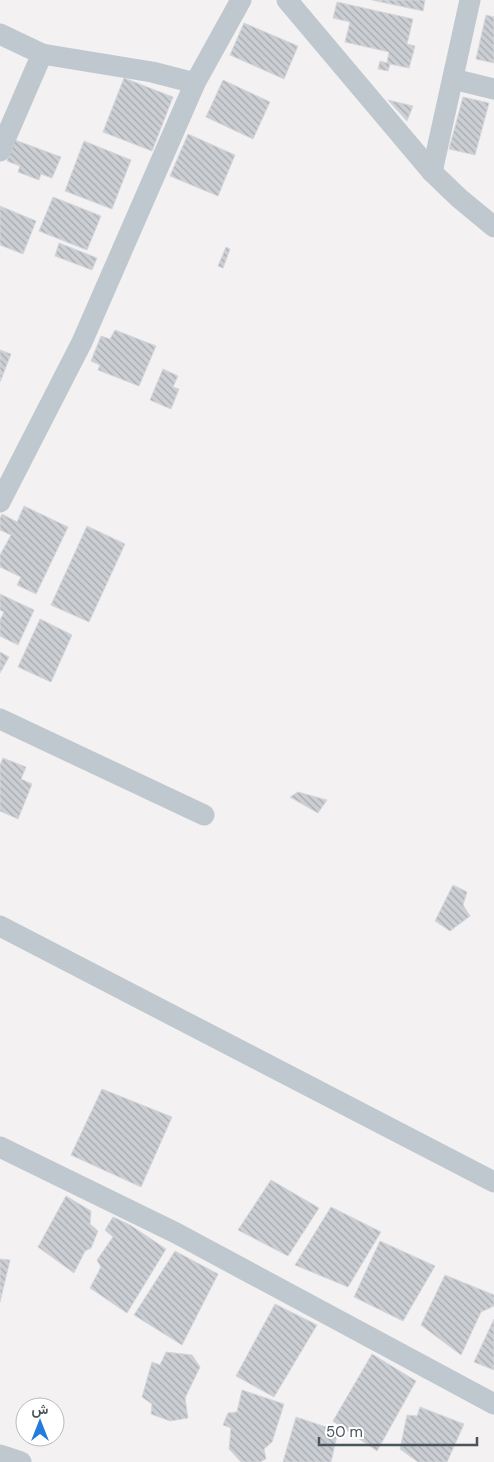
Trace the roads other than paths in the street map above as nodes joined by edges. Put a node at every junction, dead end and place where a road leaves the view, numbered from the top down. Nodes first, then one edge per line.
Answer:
1 (241, 0) edge
2 (286, 0) edge
3 (470, 0) edge
4 (0, 34) edge
5 (42, 54) junction
6 (453, 79) junction
7 (195, 83) junction
8 (494, 89) edge
9 (0, 151) edge
10 (432, 172) junction
11 (494, 227) edge
12 (6, 478) edge
13 (0, 502) edge
14 (0, 719) edge
15 (204, 815) dead end
16 (0, 926) edge
17 (0, 1147) edge
18 (494, 1182) edge
19 (494, 1404) edge
20 (0, 1455) edge
21 (21, 1462) edge

1 - 7 street
2 - 10 street
3 - 6 street
4 - 5 street
5 - 7 street
5 - 9 street
6 - 8 street
6 - 10 street
7 - 12 street
10 - 11 street
12 - 13 street
14 - 15 street
16 - 18 street
17 - 19 street
20 - 21 street

